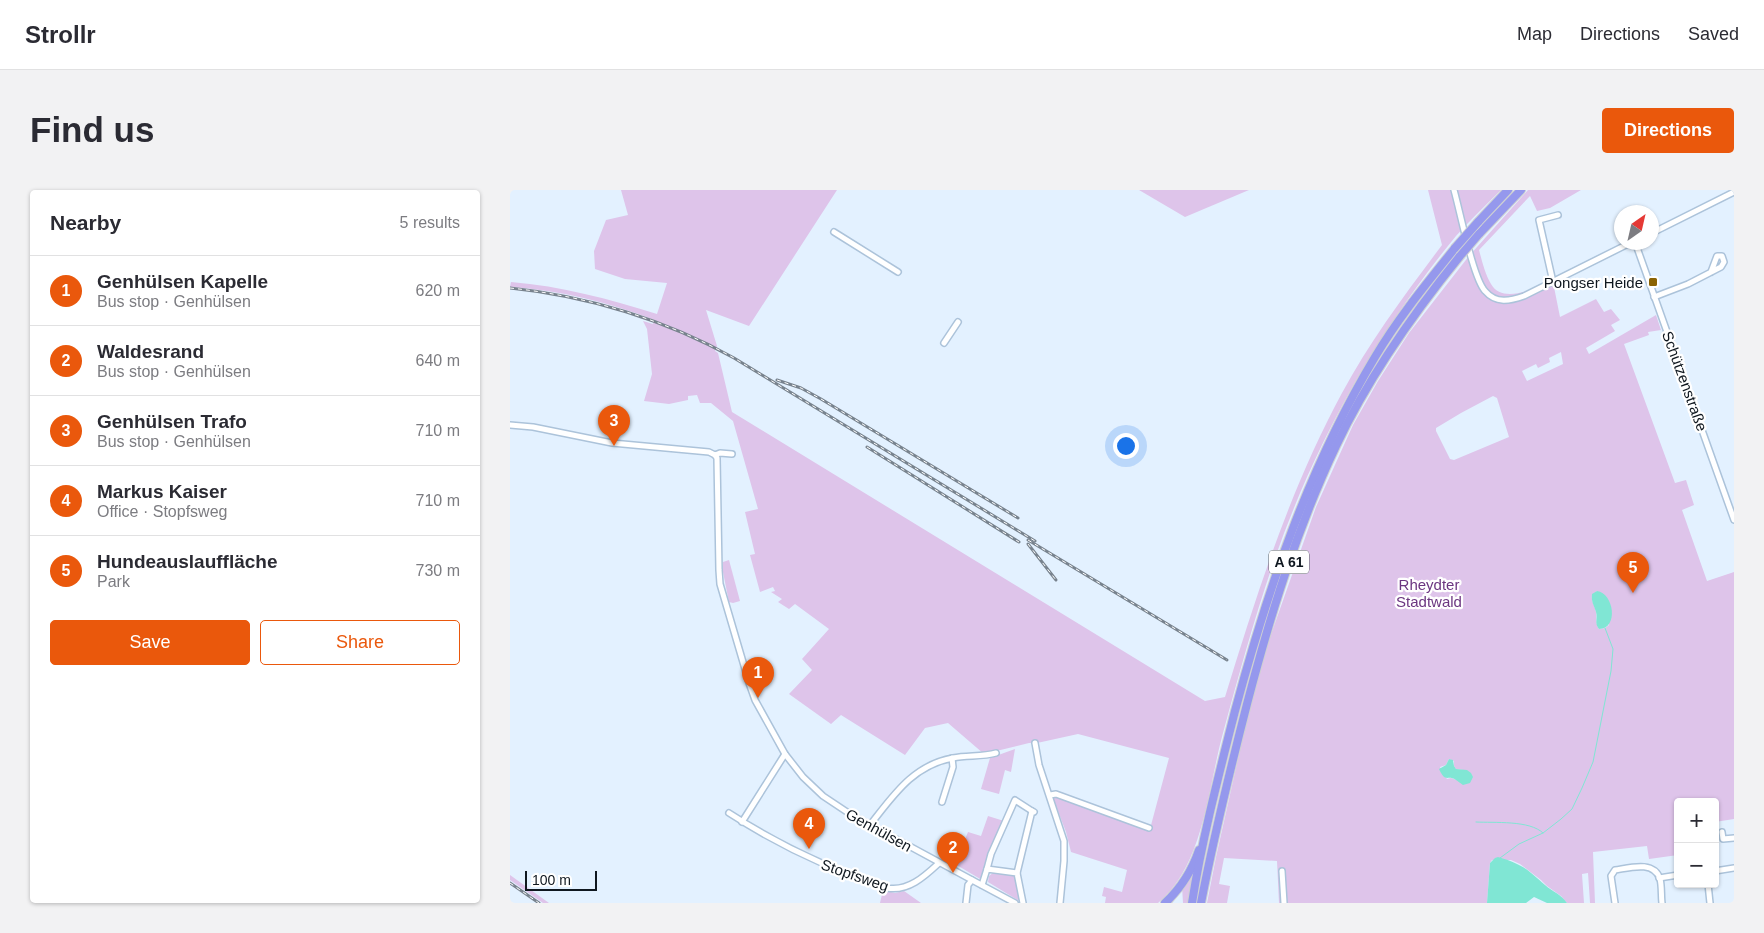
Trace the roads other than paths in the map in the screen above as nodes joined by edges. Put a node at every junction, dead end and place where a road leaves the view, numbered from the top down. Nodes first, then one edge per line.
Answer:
1 (1454, 190) edge
2 (1508, 190) edge
3 (1521, 190) edge
4 (1734, 192) edge
5 (1558, 215) dead end
6 (1659, 230) edge
7 (834, 232) dead end
8 (1617, 250) edge
9 (1636, 250) edge
10 (898, 272) dead end
11 (1711, 272) dead end
12 (1553, 282) junction
13 (1654, 297) junction
14 (958, 322) dead end
15 (944, 343) dead end
16 (510, 425) edge
17 (732, 454) dead end
18 (715, 455) junction
19 (1734, 520) edge
20 (1035, 743) dead end
21 (996, 753) dead end
22 (785, 754) junction
23 (952, 758) junction
24 (1050, 795) junction
25 (942, 802) dead end
26 (1212, 810) junction
27 (728, 813) dead end
28 (742, 822) junction
29 (870, 825) junction
30 (1149, 828) dead end
31 (1722, 832) dead end
32 (1734, 838) edge
33 (939, 863) junction
34 (1734, 868) edge
35 (987, 869) junction
36 (1719, 870) edge
37 (1282, 871) dead end
38 (1017, 873) junction
39 (1674, 876) edge
40 (1659, 878) junction
41 (972, 880) junction
42 (982, 885) junction
43 (1708, 888) edge
44 (966, 903) edge
45 (1015, 903) edge
46 (1023, 903) edge
47 (1060, 903) edge
48 (1165, 903) edge
49 (1192, 903) edge
50 (1201, 903) edge
51 (1284, 903) edge
52 (1615, 903) edge
53 (1662, 903) edge
54 (1710, 903) edge

1 - 12 street
2 - 26 highway, A 61, bridge
3 - 50 highway, A 61, bridge
4 - 6 street
5 - 12 street
7 - 10 street
8 - 12 street
9 - 13 street, Schützenstraße
11 - 13 street
13 - 19 street, Schützenstraße
14 - 15 street
16 - 18 street
17 - 18 street
18 - 22 street, Genhülsen
20 - 24 street
21 - 23 street
22 - 28 street
22 - 29 street, Genhülsen
23 - 25 street
23 - 29 street
24 - 30 street
24 - 47 street
26 - 48 highway
26 - 49 highway, A 61
27 - 28 street, Stopfsweg
28 - 33 street, Stopfsweg
29 - 33 street, Genhülsen
31 - 32 street
33 - 41 street, Genhülsen
34 - 36 street
35 - 38 street
35 - 38 street
35 - 42 street
37 - 51 street
38 - 46 street
39 - 40 street
40 - 52 street
40 - 53 street
41 - 42 street, Genhülsen
41 - 44 street
42 - 45 street, Genhülsen
43 - 54 street

